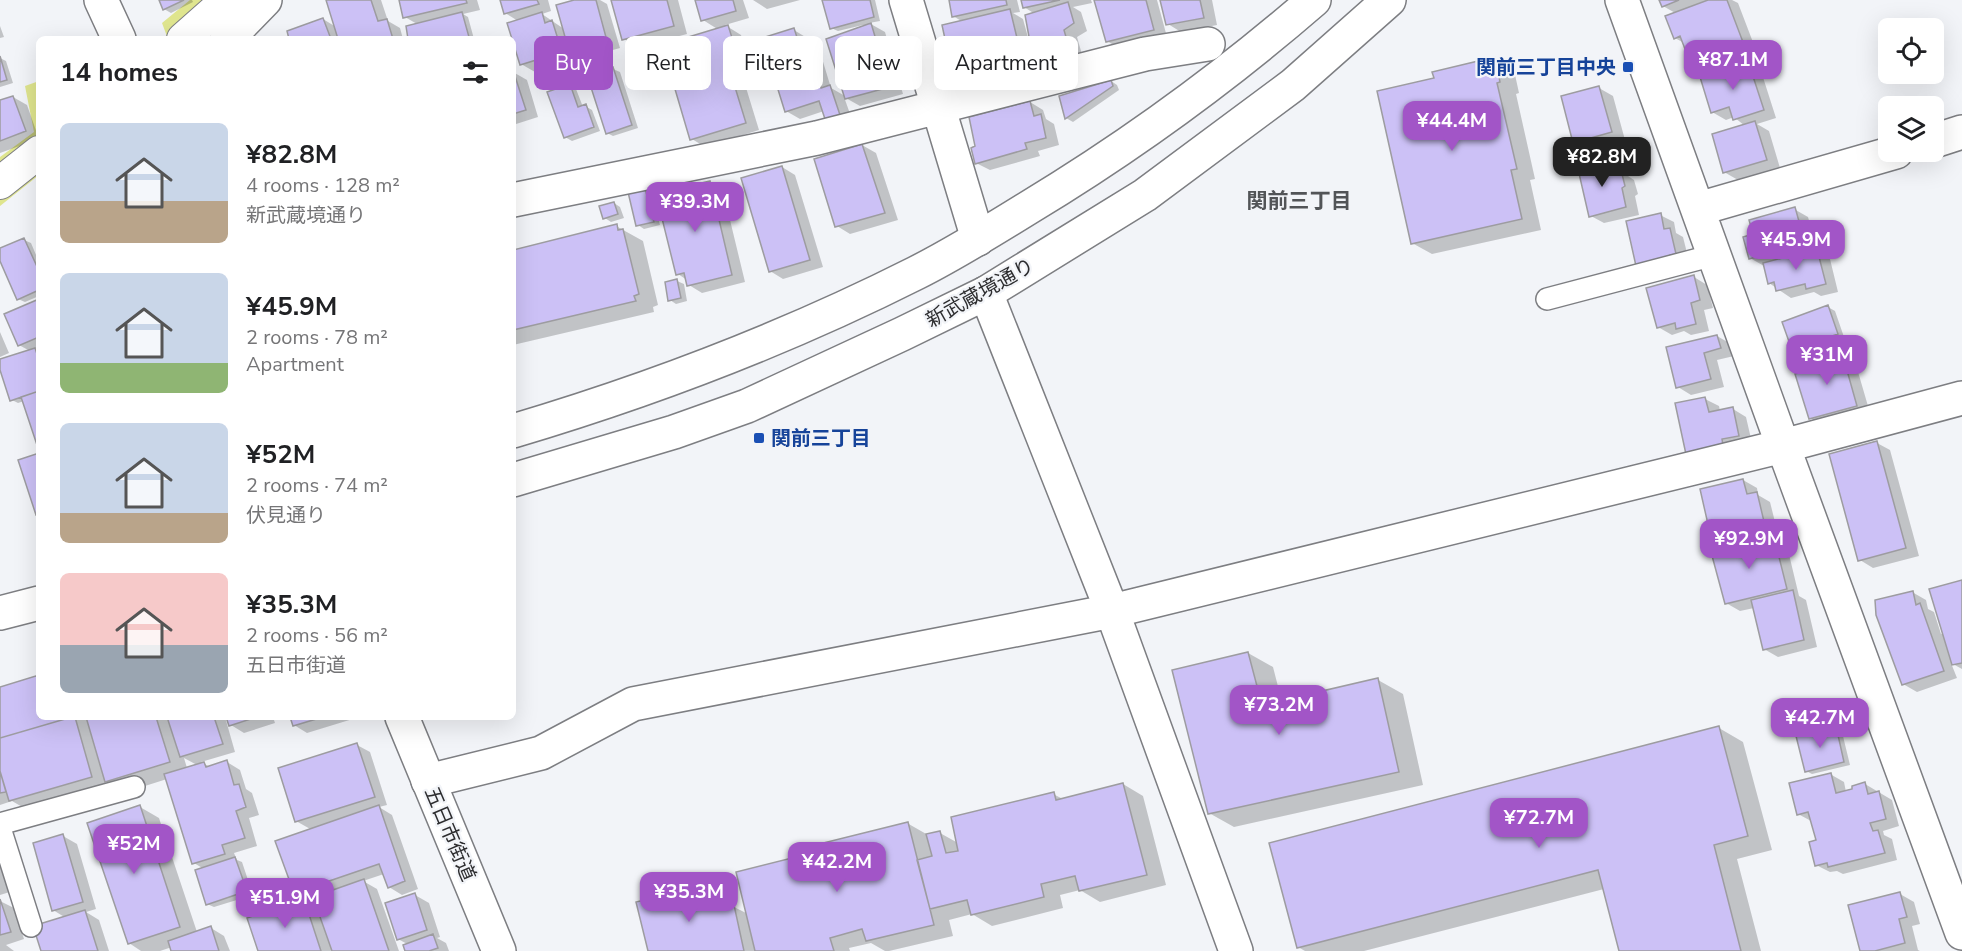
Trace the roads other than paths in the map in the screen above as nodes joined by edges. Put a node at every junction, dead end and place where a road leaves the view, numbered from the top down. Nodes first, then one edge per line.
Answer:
1 (101, 0) edge
2 (227, 0) edge
3 (265, 0) edge
4 (906, 0) edge
5 (1314, 0) edge
6 (1389, 0) edge
7 (1622, 0) edge
8 (118, 36) edge
9 (186, 36) edge
10 (230, 36) edge
11 (1208, 44) dead end
12 (938, 108) junction
13 (1962, 132) edge
14 (1944, 138) edge
15 (36, 154) edge
16 (1878, 157) edge
17 (0, 183) edge
18 (516, 199) edge
19 (1698, 209) junction
20 (978, 239) junction
21 (1714, 255) junction
22 (986, 293) junction
23 (1547, 299) dead end
24 (1962, 398) edge
25 (516, 430) edge
26 (1783, 446) junction
27 (516, 479) edge
28 (36, 604) edge
29 (1112, 611) junction
30 (0, 613) edge
31 (403, 720) edge
32 (428, 781) junction
33 (134, 787) dead end
34 (0, 826) edge
35 (31, 926) dead end
36 (1962, 933) edge
37 (499, 951) edge
38 (1236, 951) edge

1 - 8 street
2 - 9 street
3 - 10 street
4 - 12 street
5 - 20 street
6 - 22 street, 新武蔵境通り
7 - 19 street
11 - 12 street
12 - 18 street
12 - 20 street
13 - 14 street
15 - 17 street
16 - 19 street
19 - 21 street
20 - 25 street
21 - 23 lane
21 - 26 street
22 - 27 street, 新武蔵境通り
22 - 29 street
24 - 26 street
26 - 29 street
26 - 36 street
28 - 30 street
29 - 32 street
29 - 38 street
31 - 32 street, 五日市街道
32 - 37 street, 五日市街道
33 - 34 lane
34 - 35 lane

